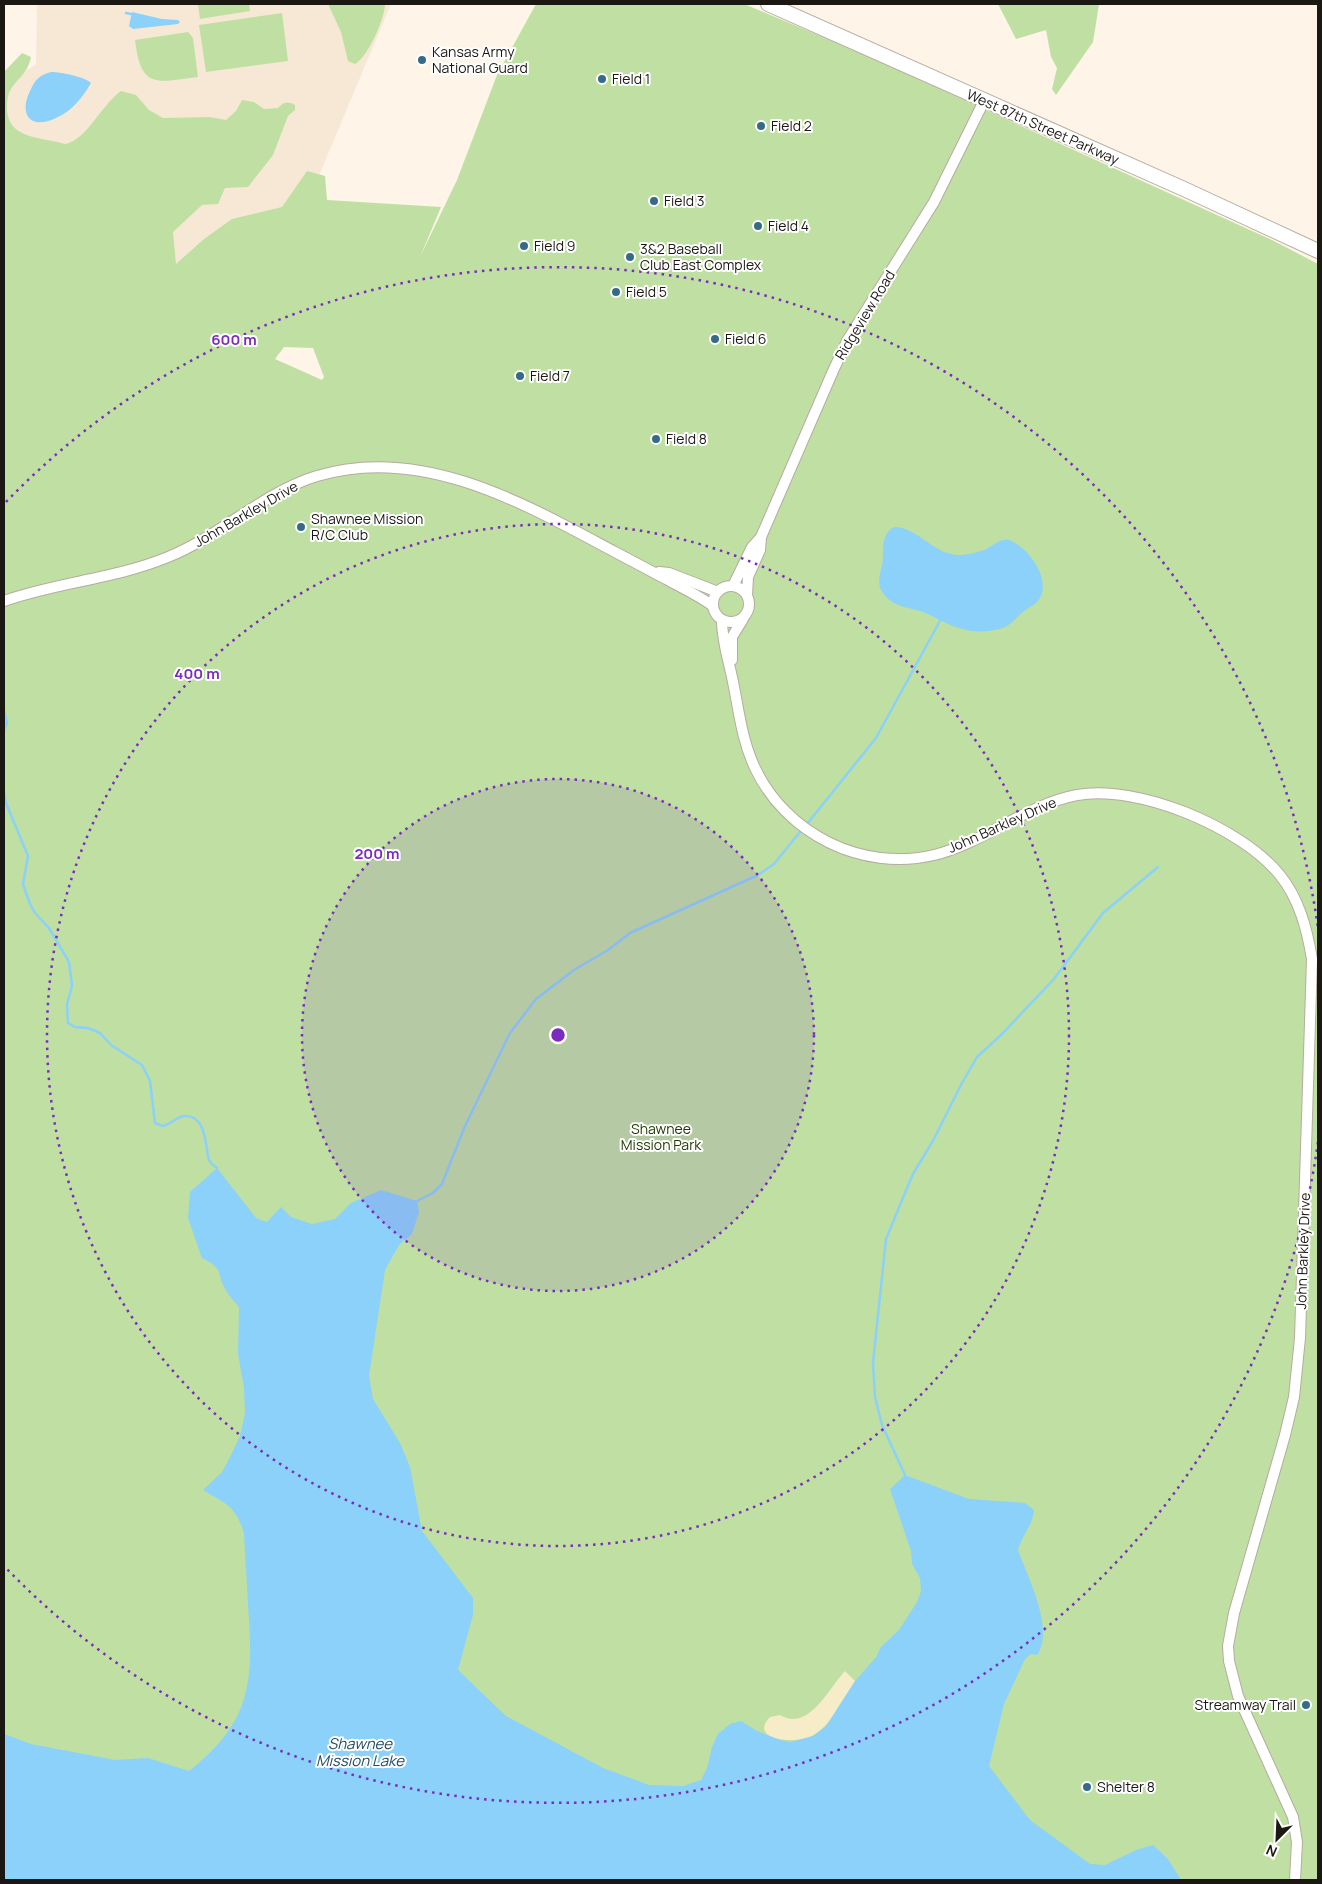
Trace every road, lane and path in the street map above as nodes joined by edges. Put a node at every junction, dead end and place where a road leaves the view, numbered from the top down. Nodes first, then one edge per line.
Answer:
1 (768, 4) edge
2 (984, 101) junction
3 (1318, 251) edge
4 (761, 537) junction
5 (653, 571) junction
6 (733, 586) junction
7 (718, 592) junction
8 (747, 595) junction
9 (4, 600) edge
10 (713, 606) junction
11 (743, 619) junction
12 (722, 620) junction
13 (732, 679) junction
14 (1295, 1880) edge

1 - 2 main road, West 87th Street Parkway
2 - 3 main road, West 87th Street Parkway
2 - 4 street, Ridgeview Road
4 - 6 street
4 - 8 street
5 - 7 street
5 - 9 street, John Barkley Drive
5 - 10 street
6 - 7 street
6 - 8 street
7 - 10 street
8 - 11 street
10 - 12 street
11 - 12 street
11 - 13 street
12 - 13 street
13 - 14 street, John Barkley Drive

